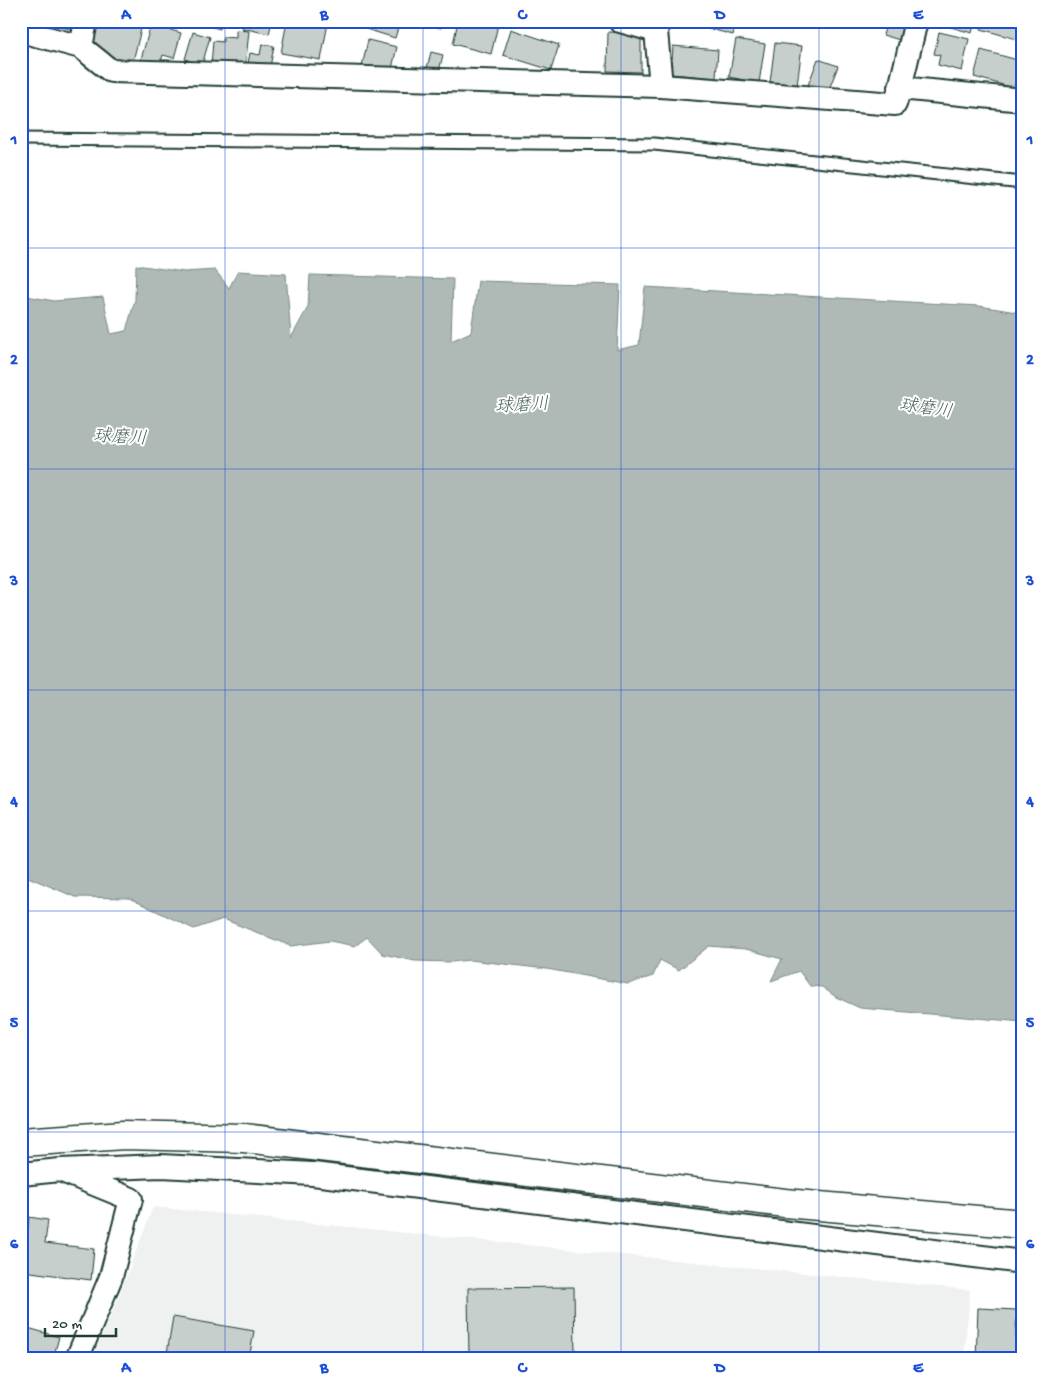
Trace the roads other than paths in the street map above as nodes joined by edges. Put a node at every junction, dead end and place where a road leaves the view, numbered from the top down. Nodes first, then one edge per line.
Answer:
1 (86, 21) edge
2 (620, 21) edge
3 (916, 21) edge
4 (657, 26) edge
5 (21, 31) edge
6 (81, 46) junction
7 (661, 86) junction
8 (900, 88) junction
9 (1023, 100) edge
10 (21, 139) edge
11 (1023, 184) edge
12 (21, 1142) edge
13 (60, 1170) junction
14 (21, 1174) edge
15 (1023, 1224) edge
16 (1023, 1262) edge
17 (77, 1359) edge

1 - 6 street
2 - 4 street
3 - 8 street
4 - 7 street
5 - 6 street
6 - 7 street
7 - 8 street
8 - 9 street
10 - 11 lane
12 - 15 street
13 - 14 street
13 - 16 street
13 - 17 street

